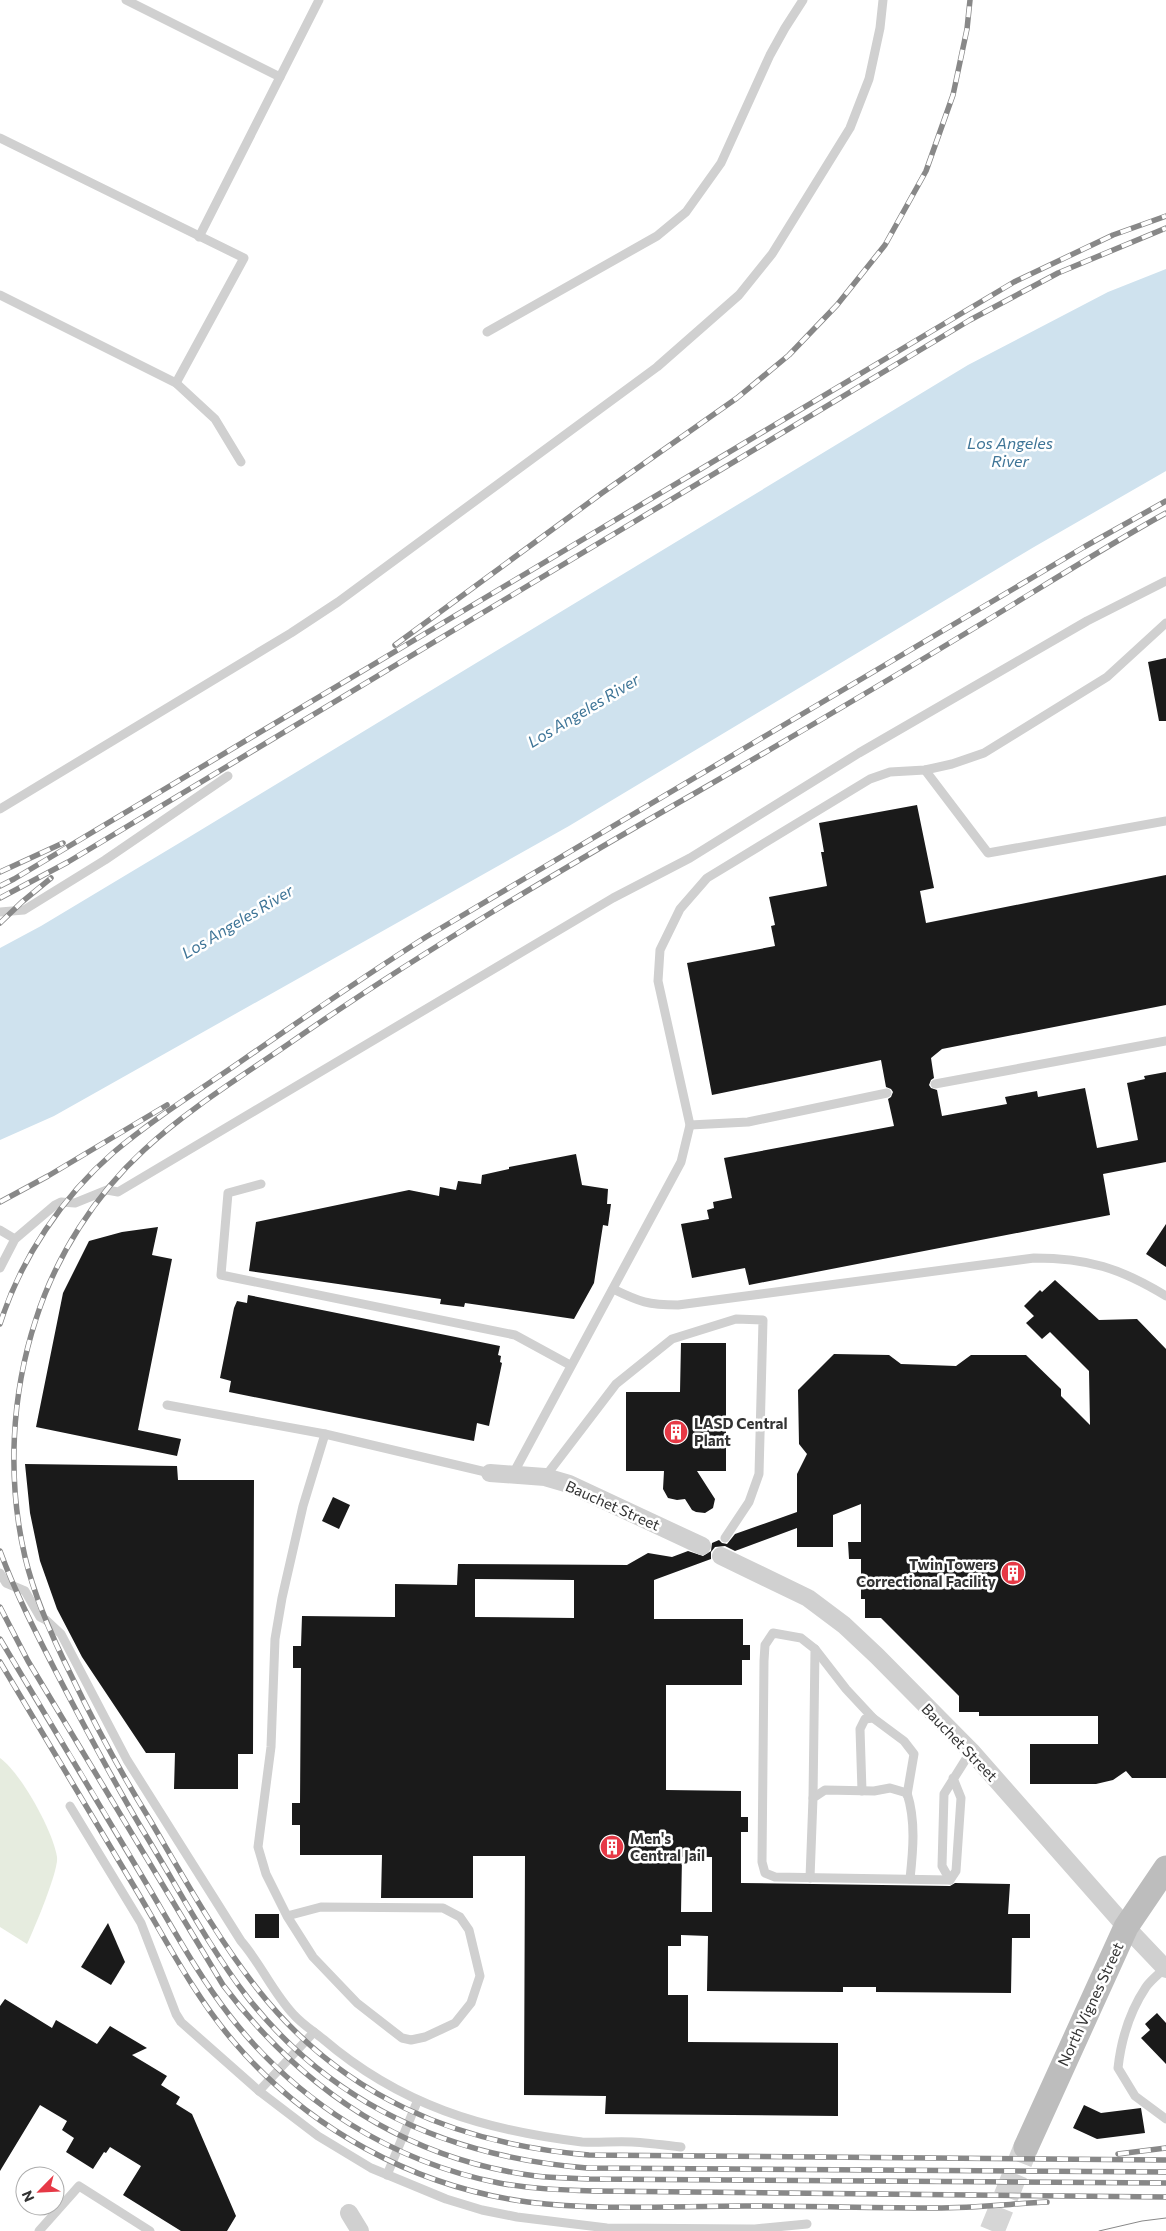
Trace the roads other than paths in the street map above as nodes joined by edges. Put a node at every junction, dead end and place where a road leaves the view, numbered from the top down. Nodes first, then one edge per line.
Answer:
1 (126, 0) edge
2 (319, 0) edge
3 (803, 0) edge
4 (883, 0) edge
5 (280, 77) junction
6 (0, 138) edge
7 (199, 237) junction
8 (0, 295) edge
9 (487, 332) dead end
10 (176, 383) junction
11 (240, 462) dead end
12 (1166, 580) edge
13 (1166, 624) edge
14 (925, 770) junction
15 (228, 776) dead end
16 (0, 809) edge
17 (1166, 821) edge
18 (0, 912) edge
19 (1166, 1041) edge
20 (936, 1084) dead end
21 (887, 1092) dead end
22 (690, 1125) junction
23 (261, 1184) dead end
24 (0, 1230) edge
25 (15, 1239) junction
26 (0, 1268) edge
27 (613, 1289) junction
28 (1166, 1296) edge
29 (570, 1365) junction
30 (167, 1405) dead end
31 (325, 1434) junction
32 (490, 1473) joint
33 (513, 1474) junction
34 (545, 1477) junction
35 (725, 1538) dead end
36 (702, 1546) dead end
37 (721, 1556) dead end
38 (0, 1573) edge
39 (816, 1649) junction
40 (873, 1718) junction
41 (971, 1752) junction
42 (953, 1778) junction
43 (862, 1791) junction
44 (907, 1795) junction
45 (813, 1798) junction
46 (70, 1806) dead end
47 (1166, 1868) edge
48 (810, 1878) junction
49 (910, 1879) junction
50 (950, 1880) junction
51 (287, 1916) junction
52 (1126, 1927) junction
53 (1166, 1969) edge
54 (314, 2032) junction
55 (259, 2091) junction
56 (417, 2102) junction
57 (1166, 2118) edge
58 (681, 2147) dead end
59 (1026, 2147) tunnel mouth
60 (386, 2175) junction
61 (349, 2213) dead end
62 (807, 2224) dead end
63 (39, 2231) edge
64 (150, 2231) edge
65 (360, 2231) edge

1 - 5 lane
2 - 5 lane
3 - 9 lane
4 - 16 lane
5 - 7 lane
6 - 7 lane
7 - 10 lane
8 - 10 lane
10 - 11 lane
12 - 25 lane
13 - 14 lane
14 - 17 lane
14 - 22 lane
15 - 18 lane
19 - 20 lane
21 - 22 lane
22 - 27 lane
23 - 29 lane
24 - 25 lane
25 - 26 lane
27 - 28 lane
27 - 29 lane
29 - 33 lane
30 - 31 lane
31 - 32 lane
31 - 51 lane
32 - 33 street, Bauchet Street
33 - 34 street, Bauchet Street
34 - 35 lane
34 - 36 street, Bauchet Street
37 - 41 street, Bauchet Street
38 - 54 lane
39 - 40 lane
39 - 45 lane
39 - 48 lane
40 - 43 lane
40 - 44 lane
41 - 42 lane
41 - 52 street, Bauchet Street
42 - 50 lane
42 - 50 lane
43 - 44 lane
43 - 45 lane
44 - 49 lane
45 - 48 lane
46 - 55 lane
47 - 52 main road, North Vignes Street
48 - 49 lane
49 - 50 lane
51 - 51 lane
52 - 53 street, Bauchet Street
52 - 59 main road, North Vignes Street
53 - 57 lane
54 - 55 lane
54 - 56 lane
55 - 60 lane
56 - 58 lane
56 - 60 lane
60 - 62 lane
61 - 65 street
63 - 64 lane

